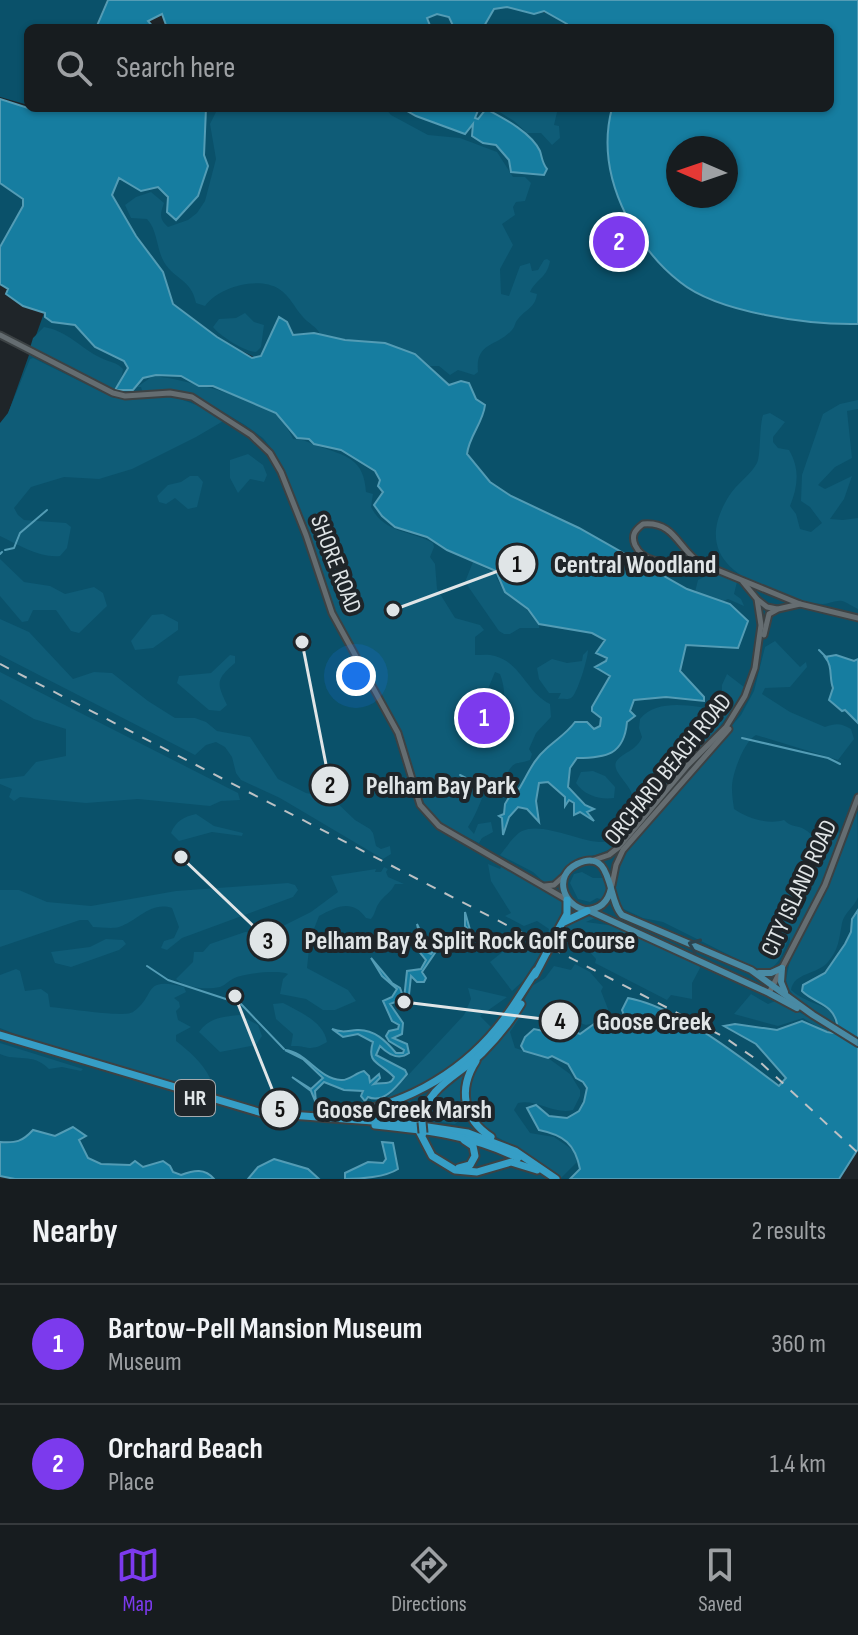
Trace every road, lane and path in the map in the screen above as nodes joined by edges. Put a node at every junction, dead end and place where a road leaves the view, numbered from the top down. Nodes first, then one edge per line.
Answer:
1 (2, 336) edge
2 (682, 545) junction
3 (668, 562) junction
4 (700, 563) junction
5 (755, 594) junction
6 (783, 598) junction
7 (800, 604) junction
8 (779, 609) junction
9 (858, 618) edge
10 (858, 797) edge
11 (587, 862) junction
12 (567, 873) junction
13 (538, 884) junction
14 (612, 887) junction
15 (567, 900) junction
16 (588, 911) junction
17 (560, 927) junction
18 (721, 957) junction
19 (716, 968) junction
20 (782, 968) junction
21 (536, 971) junction
22 (755, 973) junction
23 (773, 984) junction
24 (769, 993) junction
25 (787, 995) junction
26 (832, 1027) junction
27 (0, 1038) edge
28 (858, 1043) edge
29 (485, 1050) junction
30 (439, 1080) junction
31 (316, 1118) junction
32 (420, 1121) junction
33 (421, 1133) junction
34 (447, 1134) junction
35 (502, 1145) junction
36 (544, 1174) edge
37 (556, 1179) edge

1 - 13 main road, SHORE ROAD
2 - 3 main road
2 - 3 main road
2 - 4 main road
3 - 4 main road
4 - 5 main road
5 - 6 main road
5 - 8 main road
5 - 11 main road, ORCHARD BEACH ROAD
6 - 7 main road
6 - 8 main road, ORCHARD BEACH ROAD
7 - 8 main road
7 - 9 main road
8 - 14 main road, ORCHARD BEACH ROAD
10 - 20 main road, CITY ISLAND ROAD
11 - 12 main road
11 - 14 main road
12 - 13 main road
12 - 15 main road
13 - 15 main road, SHORE ROAD
14 - 16 main road
18 -> 14 main road
15 - 16 main road
15 - 17 highway
16 - 17 highway
16 - 19 main road
17 - 21 highway, bridge
18 - 19 main road
18 - 22 main road
19 - 24 main road
20 - 22 main road
20 - 23 main road, CITY ISLAND ROAD
20 - 25 main road
21 - 29 highway
21 - 30 highway
22 - 23 main road
23 - 24 main road, CITY ISLAND ROAD
23 - 25 main road
24 - 26 main road
25 - 26 main road
26 - 28 main road
27 - 31 highway, HR
27 - 34 highway, HR
29 - 32 highway
29 - 35 highway
30 - 31 highway
30 - 32 highway
31 - 35 highway, HR
32 - 33 highway, bridge
33 - 34 highway
33 - 36 highway
34 - 36 highway, HR
35 - 36 highway, HR
36 - 37 highway, HR

